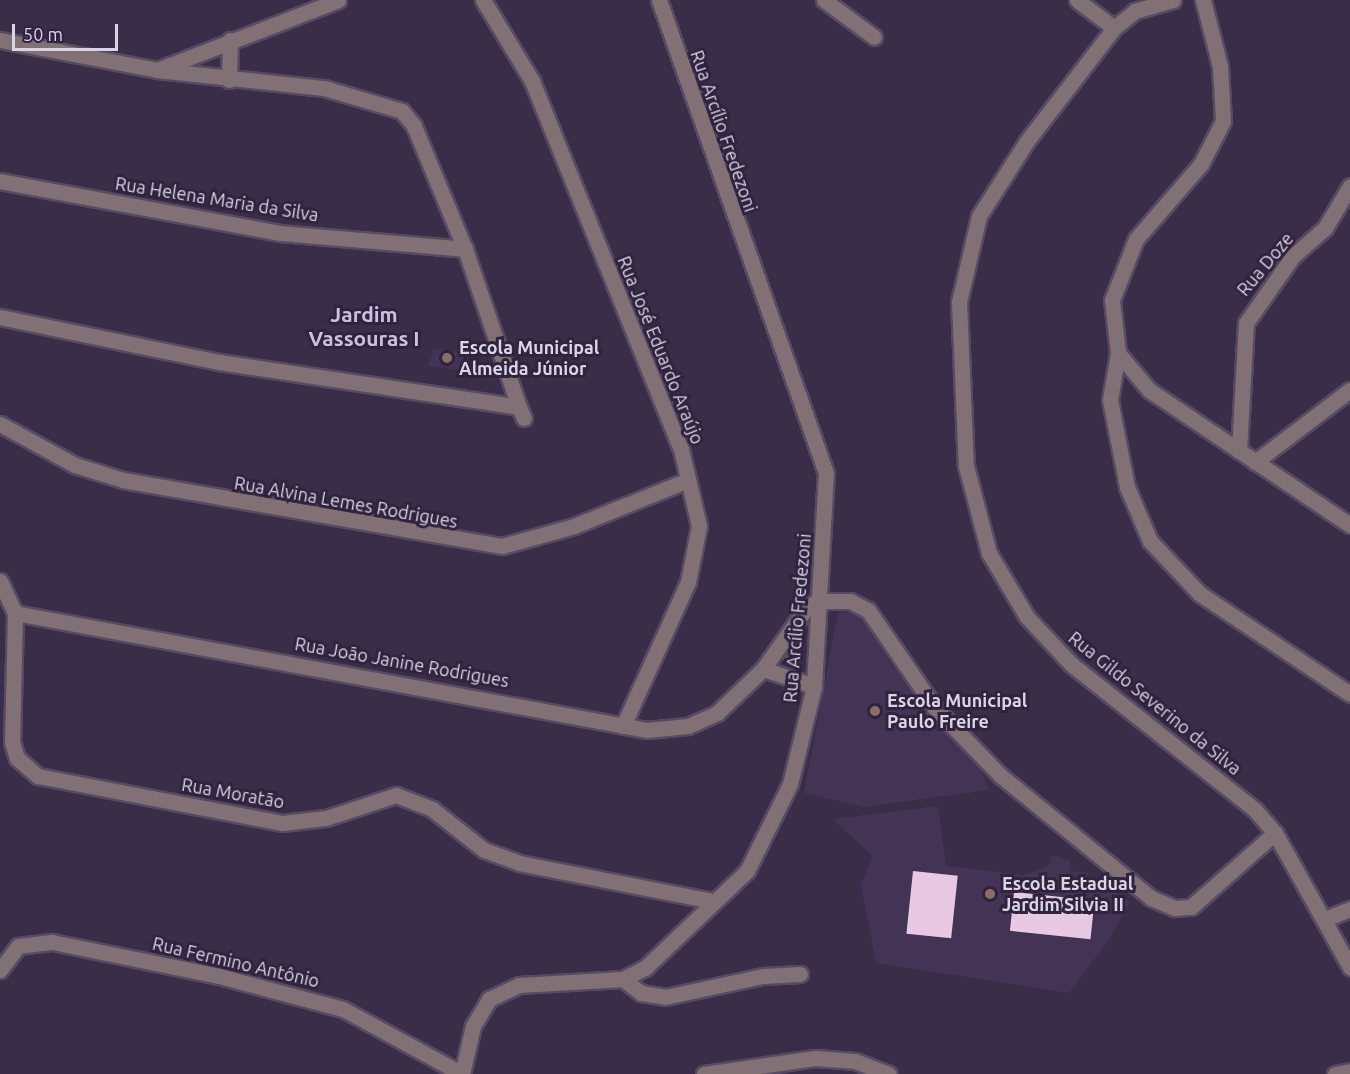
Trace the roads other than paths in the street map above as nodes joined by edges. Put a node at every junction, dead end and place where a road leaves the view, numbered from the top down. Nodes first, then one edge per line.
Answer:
1 (338, 0) edge
2 (483, 0) edge
3 (659, 0) edge
4 (824, 0) edge
5 (1077, 0) edge
6 (1173, 0) edge
7 (1203, 0) edge
8 (1114, 28) junction
9 (874, 37) dead end
10 (0, 40) edge
11 (230, 40) junction
12 (158, 70) junction
13 (229, 80) junction
14 (0, 181) edge
15 (1350, 186) edge
16 (465, 249) junction
17 (0, 317) edge
18 (1118, 353) junction
19 (1350, 390) edge
20 (0, 424) edge
21 (1239, 451) junction
22 (1255, 462) junction
23 (688, 480) junction
24 (1350, 525) edge
25 (0, 581) edge
26 (818, 601) junction
27 (15, 613) junction
28 (763, 669) junction
29 (814, 686) junction
30 (1350, 694) edge
31 (623, 726) junction
32 (1275, 833) junction
33 (713, 901) junction
34 (1350, 909) edge
35 (1325, 919) junction
36 (1350, 967) edge
37 (0, 970) edge
38 (800, 974) dead end
39 (623, 979) junction
40 (1350, 1071) edge
41 (462, 1074) edge
42 (704, 1074) edge
43 (889, 1074) edge
44 (1335, 1074) edge

1 - 11 street
2 - 23 street, Rua José Eduardo Araújo
3 - 26 street, Rua Arcílio Fredezoni
4 - 9 street
5 - 8 street
6 - 8 street, Rua Gildo Severino da Silva
7 - 18 street
8 - 32 street, Rua Gildo Severino da Silva
10 - 12 street
11 - 12 street
11 - 13 street
12 - 13 street
13 - 16 street
14 - 16 street, Rua Helena Maria da Silva
15 - 21 street, Rua Doze
16 - 17 street
18 - 21 street
18 - 30 street
19 - 22 street
20 - 23 street, Rua Alvina Lemes Rodrigues
21 - 22 street
22 - 24 street
23 - 31 street, Rua José Eduardo Araújo
25 - 27 street, Rua Moratão
26 - 28 street, Rua João Janine Rodrigues
26 - 29 street, Rua Arcílio Fredezoni
26 - 32 street
27 - 31 street, Rua João Janine Rodrigues
27 - 33 street, Rua Moratão
28 - 29 street
28 - 31 street, Rua João Janine Rodrigues
29 - 33 street, Rua Arcílio Fredezoni
32 - 35 street, Rua Gildo Severino da Silva
33 - 39 street, Rua Arcílio Fredezoni
34 - 35 street
35 - 36 street, Rua Gildo Severino da Silva
37 - 41 street, Rua Fermino Antônio
38 - 39 street
39 - 41 street, Rua Arcílio Fredezoni
40 - 44 street
42 - 43 street

